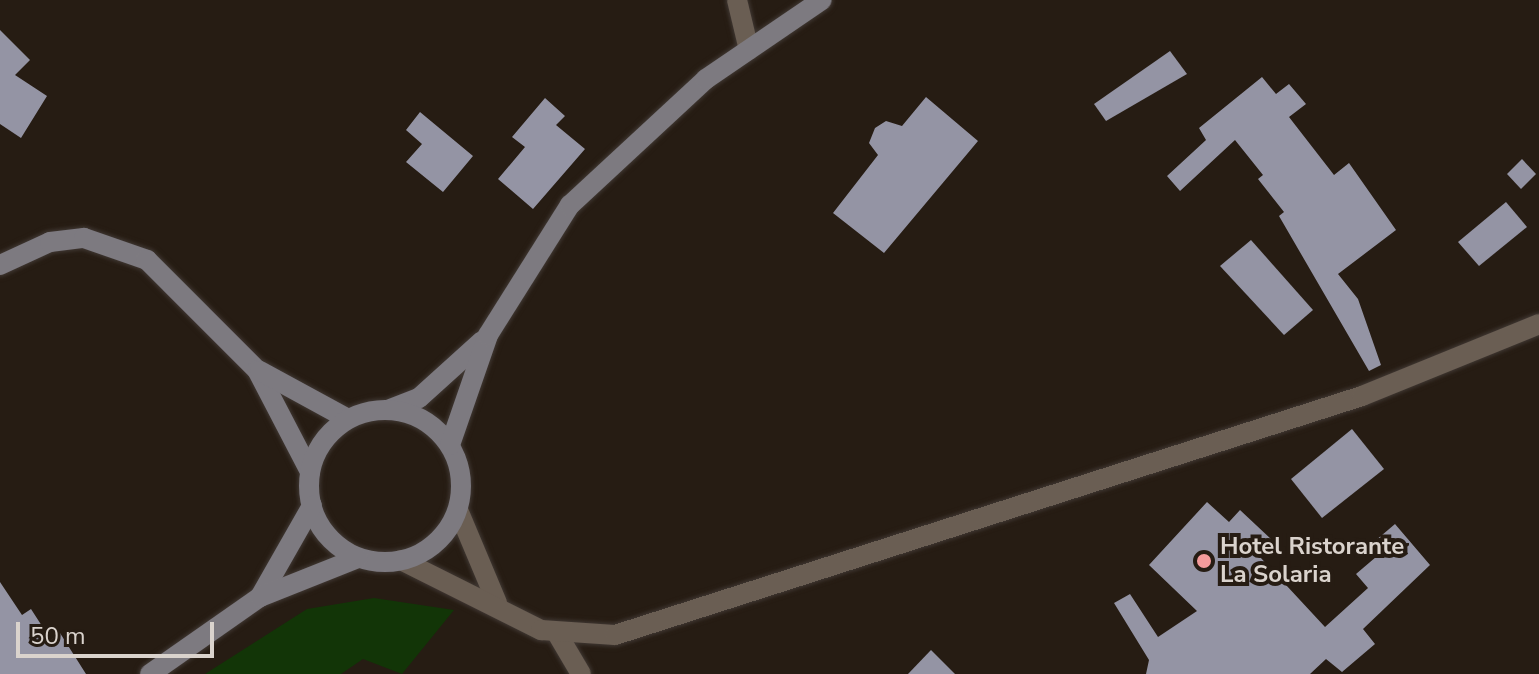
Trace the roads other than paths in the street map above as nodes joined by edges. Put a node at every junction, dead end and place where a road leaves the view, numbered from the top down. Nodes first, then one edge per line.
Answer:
1 (737, 0) edge
2 (822, 0) edge
3 (749, 50) junction
4 (0, 265) edge
5 (1539, 324) edge
6 (488, 335) junction
7 (257, 370) junction
8 (390, 409) junction
9 (348, 419) junction
10 (450, 445) junction
11 (310, 472) junction
12 (312, 506) junction
13 (458, 510) junction
14 (358, 558) junction
15 (401, 560) junction
16 (260, 597) junction
17 (497, 603) junction
18 (558, 635) junction
19 (150, 674) edge
20 (581, 674) edge

1 - 3 street
2 - 3 main road
3 - 6 main road
4 - 7 main road
5 - 18 street
6 - 8 main road
6 - 10 main road
7 - 9 main road
7 - 11 main road
8 - 9 main road
8 - 10 main road
9 - 11 main road
10 - 13 main road
11 - 12 main road
12 - 14 main road
12 - 16 main road
13 - 15 main road
13 - 17 street
14 - 15 main road
14 - 16 main road
15 - 17 street
16 - 19 main road
17 - 18 street
18 - 20 street

